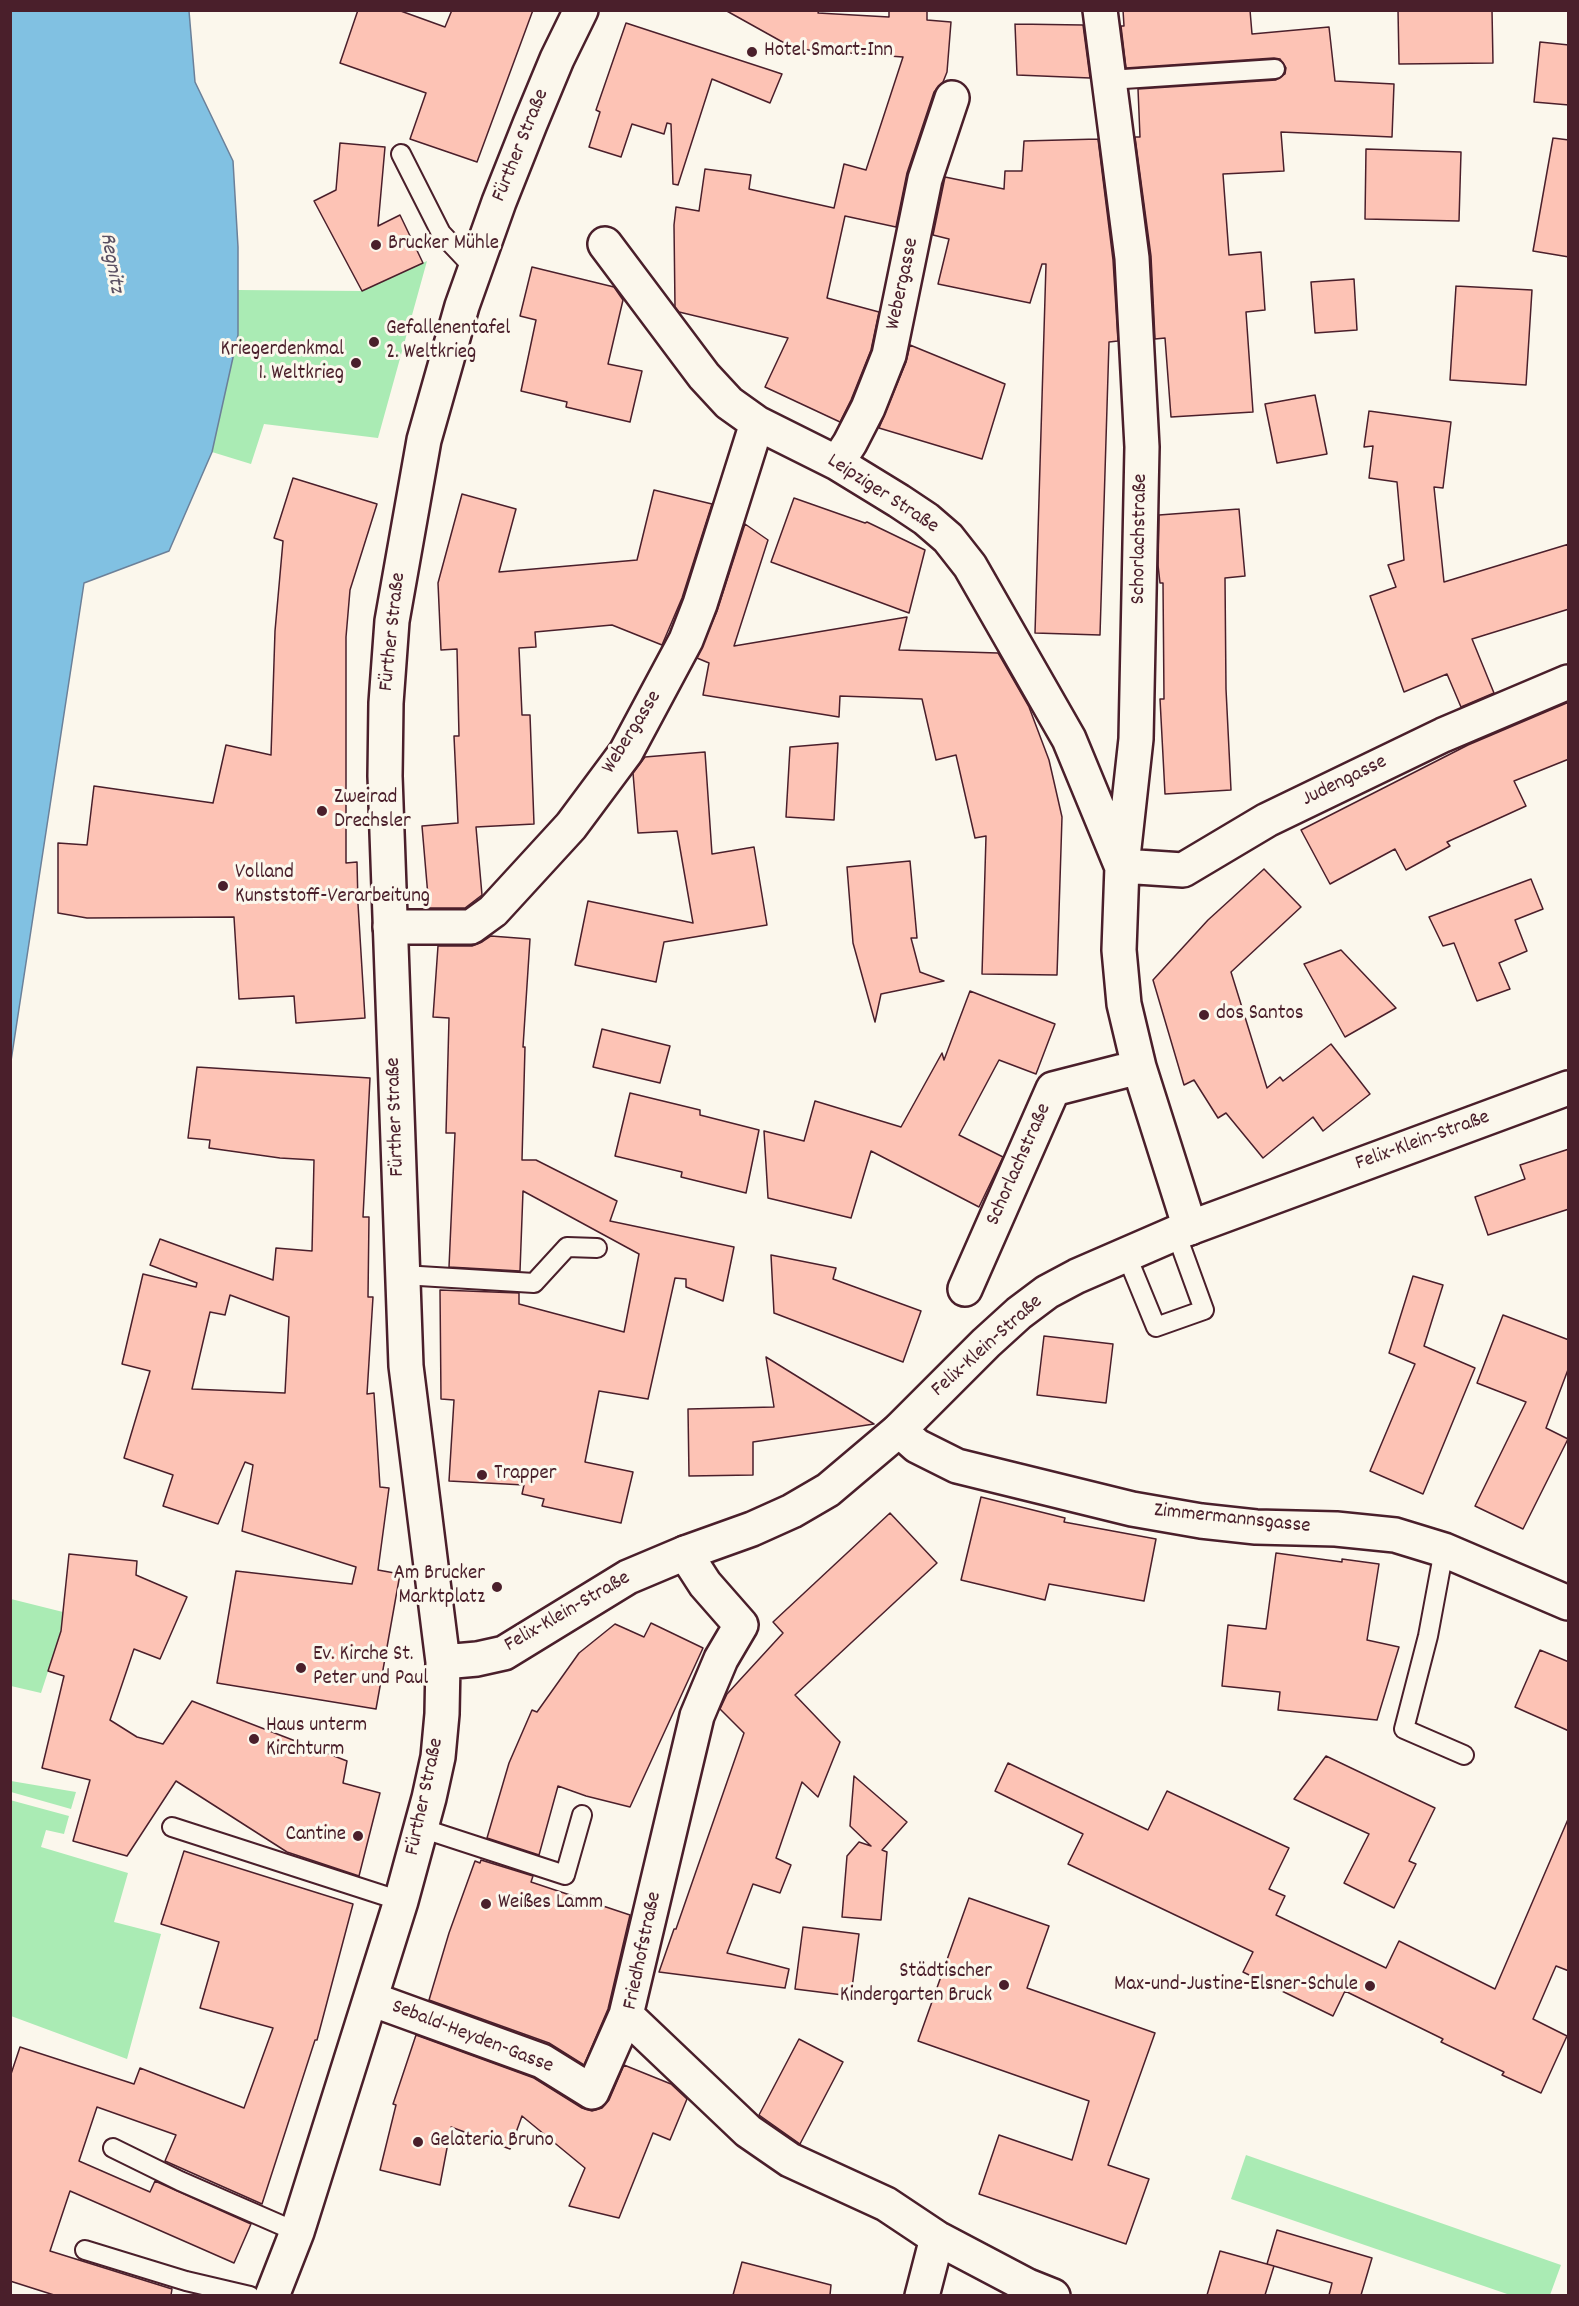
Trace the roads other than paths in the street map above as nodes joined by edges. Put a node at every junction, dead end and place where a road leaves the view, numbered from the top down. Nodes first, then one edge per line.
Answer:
1 (580, 10) edge
2 (1100, 10) edge
3 (1275, 69) dead end
4 (1109, 80) junction
5 (952, 98) dead end
6 (401, 154) dead end
7 (605, 244) dead end
8 (475, 268) junction
9 (757, 423) junction
10 (837, 463) junction
11 (1569, 682) edge
12 (1122, 866) junction
13 (390, 927) junction
14 (1139, 1067) junction
15 (1569, 1088) edge
16 (1183, 1231) junction
17 (597, 1248) dead end
18 (1126, 1254) junction
19 (403, 1275) junction
20 (965, 1289) dead end
21 (899, 1430) junction
22 (1444, 1550) junction
23 (685, 1553) junction
24 (1569, 1603) edge
25 (443, 1662) junction
26 (1464, 1755) dead end
27 (582, 1815) dead end
28 (172, 1827) dead end
29 (422, 1828) junction
30 (401, 1900) junction
31 (371, 1999) junction
32 (626, 2015) junction
33 (113, 2148) dead end
34 (297, 2232) junction
35 (937, 2238) junction
36 (86, 2250) dead end
37 (250, 2295) edge
38 (272, 2295) edge
39 (922, 2295) edge
40 (1053, 2295) edge

1 - 8 street, Fürther Straße
2 - 4 street, Schorlachstraße
3 - 4 lane
4 - 12 street, Schorlachstraße
5 - 10 street, Webergasse
6 - 8 lane
7 - 9 street, Leipziger Straße
8 - 13 street, Fürther Straße
9 - 10 street, Leipziger Straße
9 - 13 street, Webergasse
10 - 12 street, Leipziger Straße
11 - 12 street, Judengasse
12 - 14 street, Schorlachstraße
13 - 19 street, Fürther Straße
14 - 16 street, Schorlachstraße
14 - 20 street, Schorlachstraße
15 - 16 street, Felix-Klein-Straße
16 - 18 street, Felix-Klein-Straße
16 - 18 lane
17 - 19 lane
18 - 21 street, Felix-Klein-Straße
19 - 25 street, Fürther Straße
21 - 22 street, Zimmermannsgasse
21 - 23 street, Felix-Klein-Straße
22 - 24 street, Zimmermannsgasse
22 - 26 lane
23 - 25 street, Felix-Klein-Straße
23 - 32 street, Friedhofstraße
25 - 29 street, Fürther Straße
27 - 29 lane
28 - 30 lane
29 - 30 street, Fürther Straße
30 - 31 street, Fürther Straße
31 - 32 street, Sebald-Heyden-Gasse
31 - 34 street, Fürther Straße
32 - 35 street, Friedhofstraße
33 - 34 lane
34 - 38 street, Fürther Straße
35 - 39 street
35 - 40 street, Friedhofstraße
36 - 37 lane

